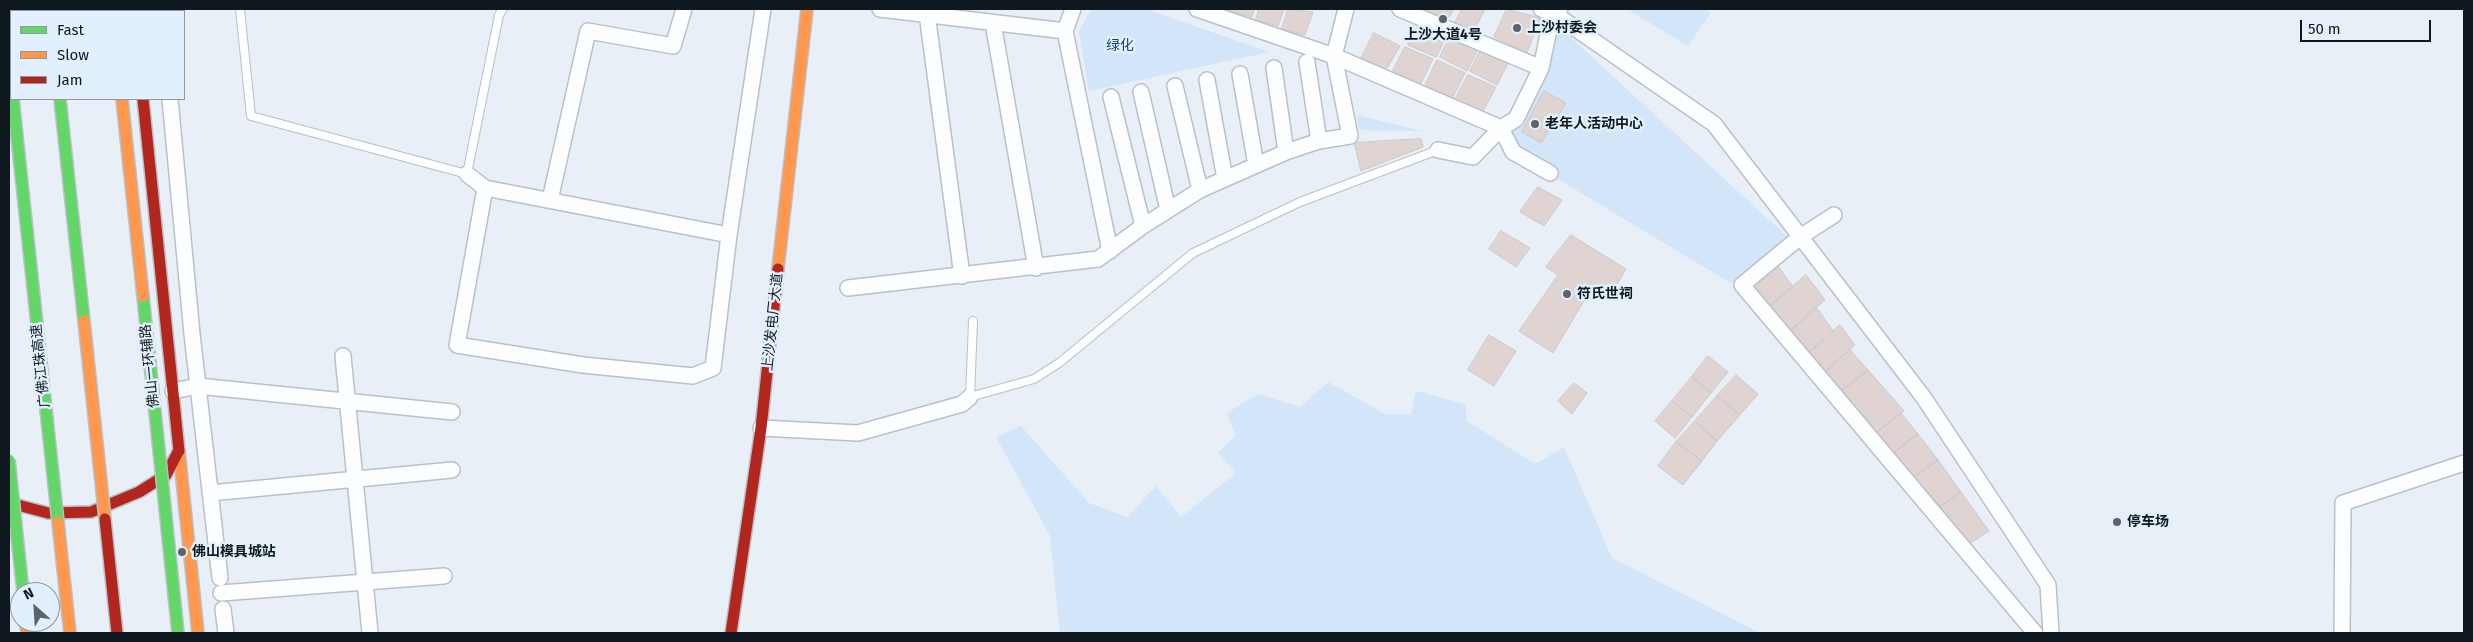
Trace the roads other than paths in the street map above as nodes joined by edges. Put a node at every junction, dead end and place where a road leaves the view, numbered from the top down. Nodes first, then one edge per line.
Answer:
1 (240, 9) edge
2 (503, 9) edge
3 (684, 9) edge
4 (763, 9) edge
5 (807, 9) edge
6 (880, 9) edge
7 (1073, 9) edge
8 (1197, 9) edge
9 (1346, 9) edge
10 (1400, 9) edge
11 (1542, 9) edge
12 (1558, 12) edge
13 (928, 14) junction
14 (994, 23) junction
15 (1065, 31) junction
16 (1334, 56) junction
17 (1308, 62) dead end
18 (1274, 68) dead end
19 (1540, 68) junction
20 (1240, 74) dead end
21 (1207, 80) dead end
22 (1175, 86) dead end
23 (1141, 92) dead end
24 (1111, 97) dead end
25 (13, 100) edge
26 (60, 100) edge
27 (122, 100) edge
28 (143, 100) edge
29 (170, 100) edge
30 (1501, 128) junction
31 (1319, 141) junction
32 (1438, 150) joint
33 (1286, 152) junction
34 (1256, 165) junction
35 (1550, 173) dead end
36 (467, 174) junction
37 (1225, 179) junction
38 (485, 188) junction
39 (1200, 190) junction
40 (550, 200) junction
41 (1168, 210) junction
42 (1834, 215) dead end
43 (1143, 226) junction
44 (729, 235) junction
45 (1800, 237) junction
46 (1110, 251) junction
47 (1036, 268) junction
48 (962, 276) junction
49 (848, 288) dead end
50 (972, 321) dead end
51 (343, 356) dead end
52 (198, 386) junction
53 (173, 391) junction
54 (970, 396) junction
55 (347, 401) junction
56 (452, 412) dead end
57 (761, 428) junction
58 (179, 450) junction
59 (9, 460) edge
60 (2464, 463) edge
61 (452, 470) dead end
62 (353, 479) junction
63 (210, 493) junction
64 (9, 500) edge
65 (444, 576) dead end
66 (220, 578) dead end
67 (22, 582) edge
68 (364, 582) junction
69 (221, 593) dead end
70 (223, 609) dead end
71 (70, 633) edge
72 (117, 633) edge
73 (178, 633) edge
74 (198, 633) edge
75 (226, 633) edge
76 (370, 633) edge
77 (731, 633) edge
78 (2034, 633) edge
79 (2050, 633) edge
80 (2342, 633) edge

1 - 36 lane
2 - 36 lane
3 - 40 street
4 - 44 street
5 - 57 main road, 上沙发电厂大道
6 - 13 street
7 - 15 street
8 - 16 street
9 - 16 street
10 - 19 street
11 - 12 street
12 - 19 street
12 - 45 street
13 - 14 street
13 - 48 street
14 - 15 street
14 - 47 street
15 - 46 street
16 - 30 street
16 - 31 street
17 - 31 street
18 - 33 street
19 - 30 street
20 - 34 street
21 - 37 street
22 - 39 street
23 - 41 street
24 - 43 street
25 - 71 main road, 广佛江珠高速, bridge
26 - 72 main road, bridge
27 - 73 main road, 佛山一环辅路, bridge
28 - 53 main road, 佛山一环辅路
29 - 52 street
30 - 32 street
30 - 35 street
31 - 33 street
32 - 54 lane
33 - 34 street
34 - 37 street
36 - 38 street
37 - 39 street
38 - 40 street
38 - 44 street
39 - 41 street
40 - 44 street
41 - 43 street
42 - 45 street
43 - 46 street
45 - 78 street
45 - 79 street
46 - 47 street
47 - 48 street
48 - 49 street
50 - 54 lane
51 - 55 street
52 - 53 street
52 - 55 street
52 - 63 street
53 - 58 main road, 佛山一环辅路
54 - 57 street
55 - 56 street
55 - 62 street
57 - 77 main road, 上沙发电厂大道
58 - 64 main road
58 - 74 main road, 佛山一环辅路
59 - 67 main road, bridge
60 - 80 street
61 - 62 street
62 - 63 street
62 - 68 street
63 - 66 street
65 - 68 street
68 - 69 street
68 - 76 street
70 - 75 street

